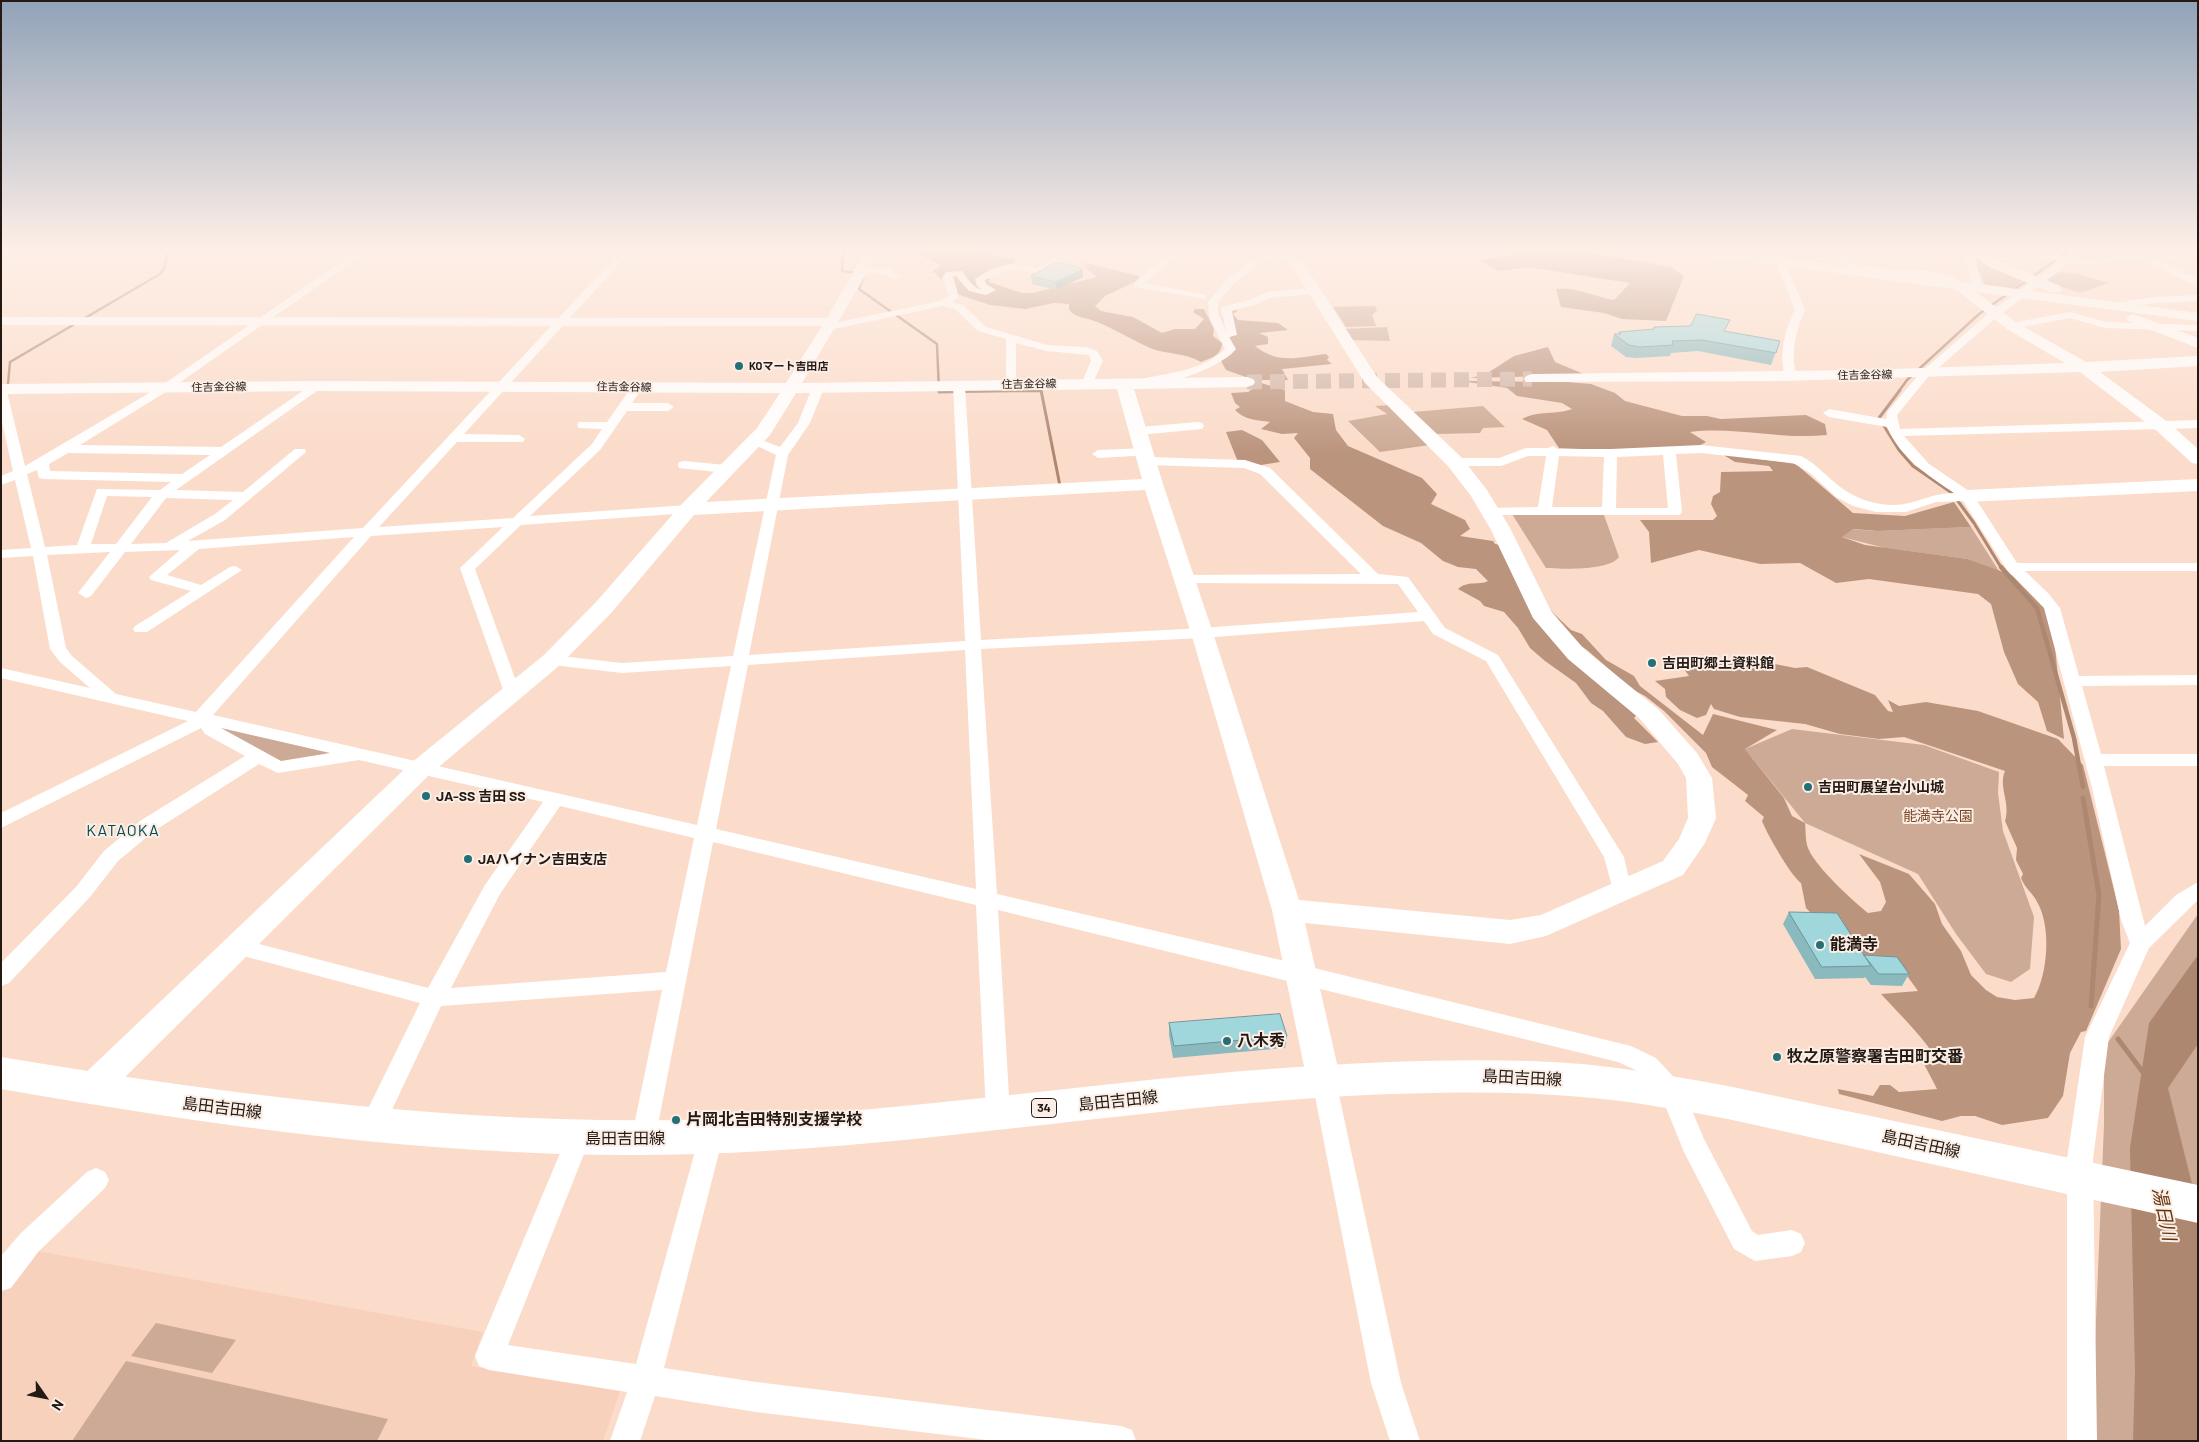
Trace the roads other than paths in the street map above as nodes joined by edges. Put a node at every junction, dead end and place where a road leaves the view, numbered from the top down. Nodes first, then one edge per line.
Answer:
1 (265, 318) edge
2 (564, 318) edge
3 (835, 318) edge
4 (865, 318) edge
5 (970, 318) edge
6 (1216, 318) edge
7 (1228, 318) edge
8 (1331, 318) edge
9 (1796, 318) edge
10 (1983, 318) edge
11 (2001, 318) edge
12 (2053, 318) edge
13 (2082, 318) edge
14 (2136, 318) edge
15 (990, 319) dead end
16 (261, 321) junction
17 (1, 322) edge
18 (561, 322) junction
19 (974, 322) junction
20 (831, 325) junction
21 (2012, 326) junction
22 (2159, 328) junction
23 (2198, 328) edge
24 (1022, 332) dead end
25 (1009, 338) junction
26 (1224, 340) junction
27 (2198, 343) edge
28 (2198, 361) edge
29 (2086, 369) junction
30 (1925, 374) junction
31 (1791, 377) junction
32 (1532, 379) tunnel mouth
33 (1088, 382) junction
34 (1124, 382) junction
35 (1142, 382) junction
36 (1247, 382) tunnel mouth
37 (1010, 384) junction
38 (317, 386) junction
39 (502, 386) junction
40 (637, 387) junction
41 (165, 388) junction
42 (790, 388) junction
43 (818, 388) junction
44 (951, 388) junction
45 (1, 390) edge
46 (624, 407) junction
47 (668, 407) dead end
48 (1829, 413) dead end
49 (2198, 424) edge
50 (583, 426) dead end
51 (611, 426) junction
52 (1198, 426) dead end
53 (2163, 426) junction
54 (1894, 428) junction
55 (1139, 431) junction
56 (454, 438) junction
57 (519, 439) dead end
58 (753, 441) junction
59 (64, 450) junction
60 (1553, 450) junction
61 (222, 451) junction
62 (1669, 451) junction
63 (300, 452) dead end
64 (783, 453) junction
65 (1611, 453) junction
66 (1098, 454) dead end
67 (1147, 456) junction
68 (2198, 459) edge
69 (1455, 462) junction
70 (42, 463) junction
71 (684, 465) dead end
72 (726, 469) junction
73 (21, 473) junction
74 (186, 478) junction
75 (1, 481) edge
76 (1153, 484) junction
77 (2198, 485) edge
78 (162, 494) junction
79 (966, 494) junction
80 (246, 496) junction
81 (1959, 497) junction
82 (773, 504) junction
83 (688, 509) junction
84 (1490, 512) junction
85 (1544, 512) junction
86 (1609, 512) junction
87 (518, 520) junction
88 (367, 532) junction
89 (196, 544) junction
90 (170, 546) junction
91 (119, 549) junction
92 (82, 550) junction
93 (39, 551) junction
94 (1, 554) edge
95 (2198, 567) edge
96 (2012, 568) junction
97 (235, 570) dead end
98 (1374, 578) junction
99 (1185, 580) junction
100 (203, 590) junction
101 (86, 594) dead end
102 (1428, 616) junction
103 (141, 629) dead end
104 (1202, 633) junction
105 (973, 645) junction
106 (552, 660) junction
107 (742, 660) junction
108 (1, 673) edge
109 (2198, 680) edge
110 (2073, 681) junction
111 (512, 692) junction
112 (110, 696) junction
113 (205, 718) junction
114 (364, 754) junction
115 (259, 756) junction
116 (2092, 760) junction
117 (2198, 760) edge
118 (420, 769) junction
119 (556, 798) junction
120 (1, 821) edge
121 (705, 834) junction
122 (2198, 889) edge
123 (1622, 892) junction
124 (986, 900) junction
125 (1287, 910) junction
126 (2141, 942) junction
127 (236, 946) junction
128 (1302, 974) junction
129 (1, 977) edge
130 (675, 980) junction
131 (434, 998) junction
132 (1, 1073) edge
133 (1324, 1081) junction
134 (91, 1089) junction
135 (1672, 1092) junction
136 (998, 1113) junction
137 (371, 1127) junction
138 (711, 1137) junction
139 (578, 1139) junction
140 (643, 1140) junction
141 (2080, 1178) junction
142 (96, 1180) dead end
143 (2198, 1204) edge
144 (1792, 1243) dead end
145 (1, 1278) edge
146 (646, 1380) junction
147 (625, 1441) edge
148 (1121, 1441) edge
149 (1405, 1441) edge
150 (2082, 1441) edge

1 - 16 street
2 - 18 street
3 - 20 street
4 - 20 street
5 - 19 street
6 - 26 street
7 - 26 street
8 - 69 street
9 - 31 street
10 - 30 street
11 - 21 street
12 - 21 street
13 - 22 street
14 - 22 street
15 - 19 street
16 - 17 street
16 - 18 street
16 - 41 street
18 - 20 street
18 - 39 street
19 - 25 street
20 - 42 street
21 - 29 street
22 - 23 street
22 - 27 street
24 - 25 street
25 - 33 street
25 - 37 street
26 - 35 street
28 - 29 street, 住吉金谷線
29 - 30 street, 住吉金谷線
29 - 53 street
30 - 31 street, 住吉金谷線
30 - 54 street
31 - 32 street, 住吉金谷線
33 - 34 street, 住吉金谷線
33 - 37 street, 住吉金谷線
34 - 35 street, 住吉金谷線
34 - 55 street
35 - 36 street, 住吉金谷線
37 - 44 street, 住吉金谷線
38 - 39 street, 住吉金谷線
38 - 41 street, 住吉金谷線
38 - 61 street
39 - 40 street, 住吉金谷線
39 - 56 street
40 - 42 street, 住吉金谷線
40 - 46 street
41 - 45 street, 住吉金谷線
41 - 59 street
42 - 43 street, 住吉金谷線
42 - 58 street
43 - 44 street, 住吉金谷線
43 - 64 street
44 - 79 street
45 - 73 street
46 - 47 street
46 - 51 street
48 - 54 street
49 - 53 street
50 - 51 street
51 - 87 street
52 - 55 street
53 - 54 street
53 - 68 street
54 - 81 street
55 - 67 street
56 - 57 street
56 - 88 street
58 - 64 street
58 - 72 street
59 - 61 street
59 - 70 street
60 - 65 street
60 - 69 street
60 - 85 street
61 - 74 street
62 - 65 street
62 - 81 street
62 - 86 street
63 - 80 street
64 - 82 street
65 - 86 street
66 - 67 street
67 - 76 street
67 - 98 street
69 - 84 street
70 - 73 street
70 - 74 street
71 - 72 street
72 - 83 street
73 - 75 street
73 - 93 street
74 - 78 street
76 - 79 street
76 - 99 street
77 - 81 street
78 - 80 street
78 - 91 street
78 - 92 street
79 - 82 street
79 - 105 street
80 - 90 street
81 - 96 street
82 - 83 street
82 - 107 street
83 - 87 street
83 - 106 street
84 - 85 street
84 - 123 street
85 - 86 street
87 - 88 street
87 - 111 street
88 - 89 street
88 - 113 street
89 - 90 street
89 - 100 street
90 - 91 street
91 - 92 street
91 - 101 street
92 - 93 street
93 - 94 street
93 - 112 street
95 - 96 street
96 - 110 street
97 - 100 street
98 - 99 street
98 - 102 street
99 - 104 street
100 - 103 street
102 - 104 street
102 - 123 street
104 - 105 street
104 - 125 street
105 - 107 street
105 - 124 street
106 - 107 street
106 - 111 street
107 - 121 street
108 - 112 street
109 - 110 street
110 - 116 street
111 - 118 street
112 - 113 street
113 - 114 street
113 - 115 street
113 - 120 street
114 - 115 street
114 - 118 street
115 - 129 street
116 - 117 street
116 - 126 street
118 - 119 street
118 - 127 street
119 - 121 street
119 - 131 street
121 - 124 street
121 - 130 street
122 - 126 street
123 - 125 street
124 - 128 street
124 - 136 street
125 - 128 street
126 - 141 street
127 - 131 street
127 - 134 street
128 - 133 street
128 - 135 street
130 - 131 street
130 - 140 street
131 - 137 street
132 - 134 main road, 島田吉田線 / 34
133 - 135 main road, 島田吉田線 / 34
133 - 136 main road, 島田吉田線 / 34
133 - 149 street
134 - 137 main road, 島田吉田線 / 34
135 - 141 main road, 島田吉田線 / 34
135 - 144 street
136 - 138 main road, 島田吉田線 / 34
137 - 139 main road, 島田吉田線 / 34
138 - 140 main road, 島田吉田線 / 34
138 - 146 street
139 - 140 main road, 島田吉田線 / 34
139 - 146 street
141 - 143 main road, 島田吉田線 / 34
141 - 150 street
142 - 145 street
146 - 147 street
146 - 148 street

